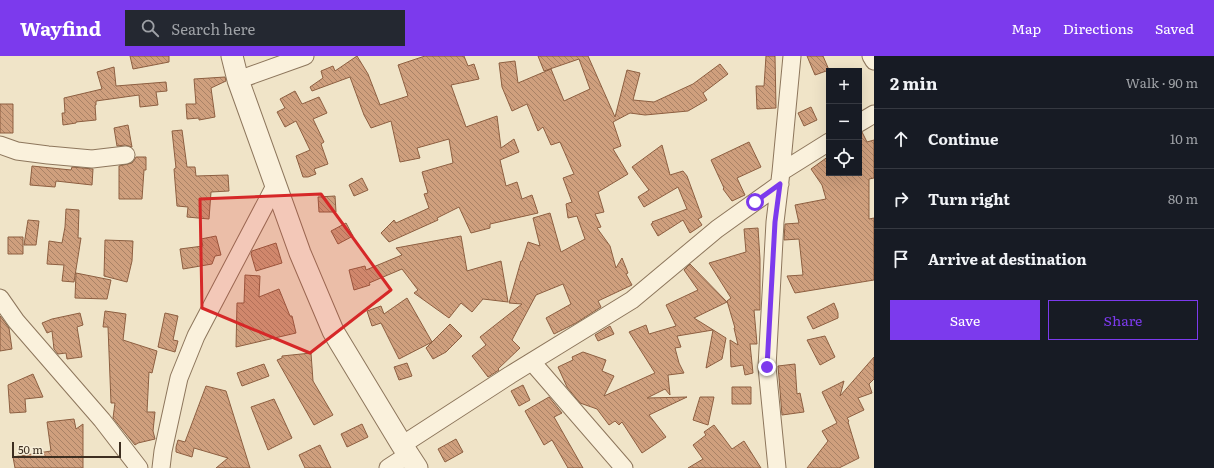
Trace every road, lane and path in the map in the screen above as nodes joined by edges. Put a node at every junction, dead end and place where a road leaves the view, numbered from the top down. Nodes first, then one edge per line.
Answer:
1 (232, 56) edge
2 (305, 56) edge
3 (792, 56) edge
4 (871, 56) edge
5 (874, 61) edge
6 (238, 80) junction
7 (874, 114) edge
8 (862, 121) edge
9 (826, 144) edge
10 (0, 145) edge
11 (126, 155) dead end
12 (781, 178) junction
13 (276, 184) junction
14 (0, 298) edge
15 (532, 362) junction
16 (409, 456) edge
17 (139, 468) edge
18 (161, 468) edge
19 (388, 468) edge
20 (624, 468) edge
21 (777, 468) edge

1 - 6 street
2 - 6 street
3 - 12 street
4 - 5 street
6 - 13 street
7 - 8 street
9 - 12 street
10 - 11 street
12 - 15 street
12 - 21 street
13 - 16 street
13 - 18 street
14 - 17 street
15 - 16 street
15 - 20 street
16 - 19 street

